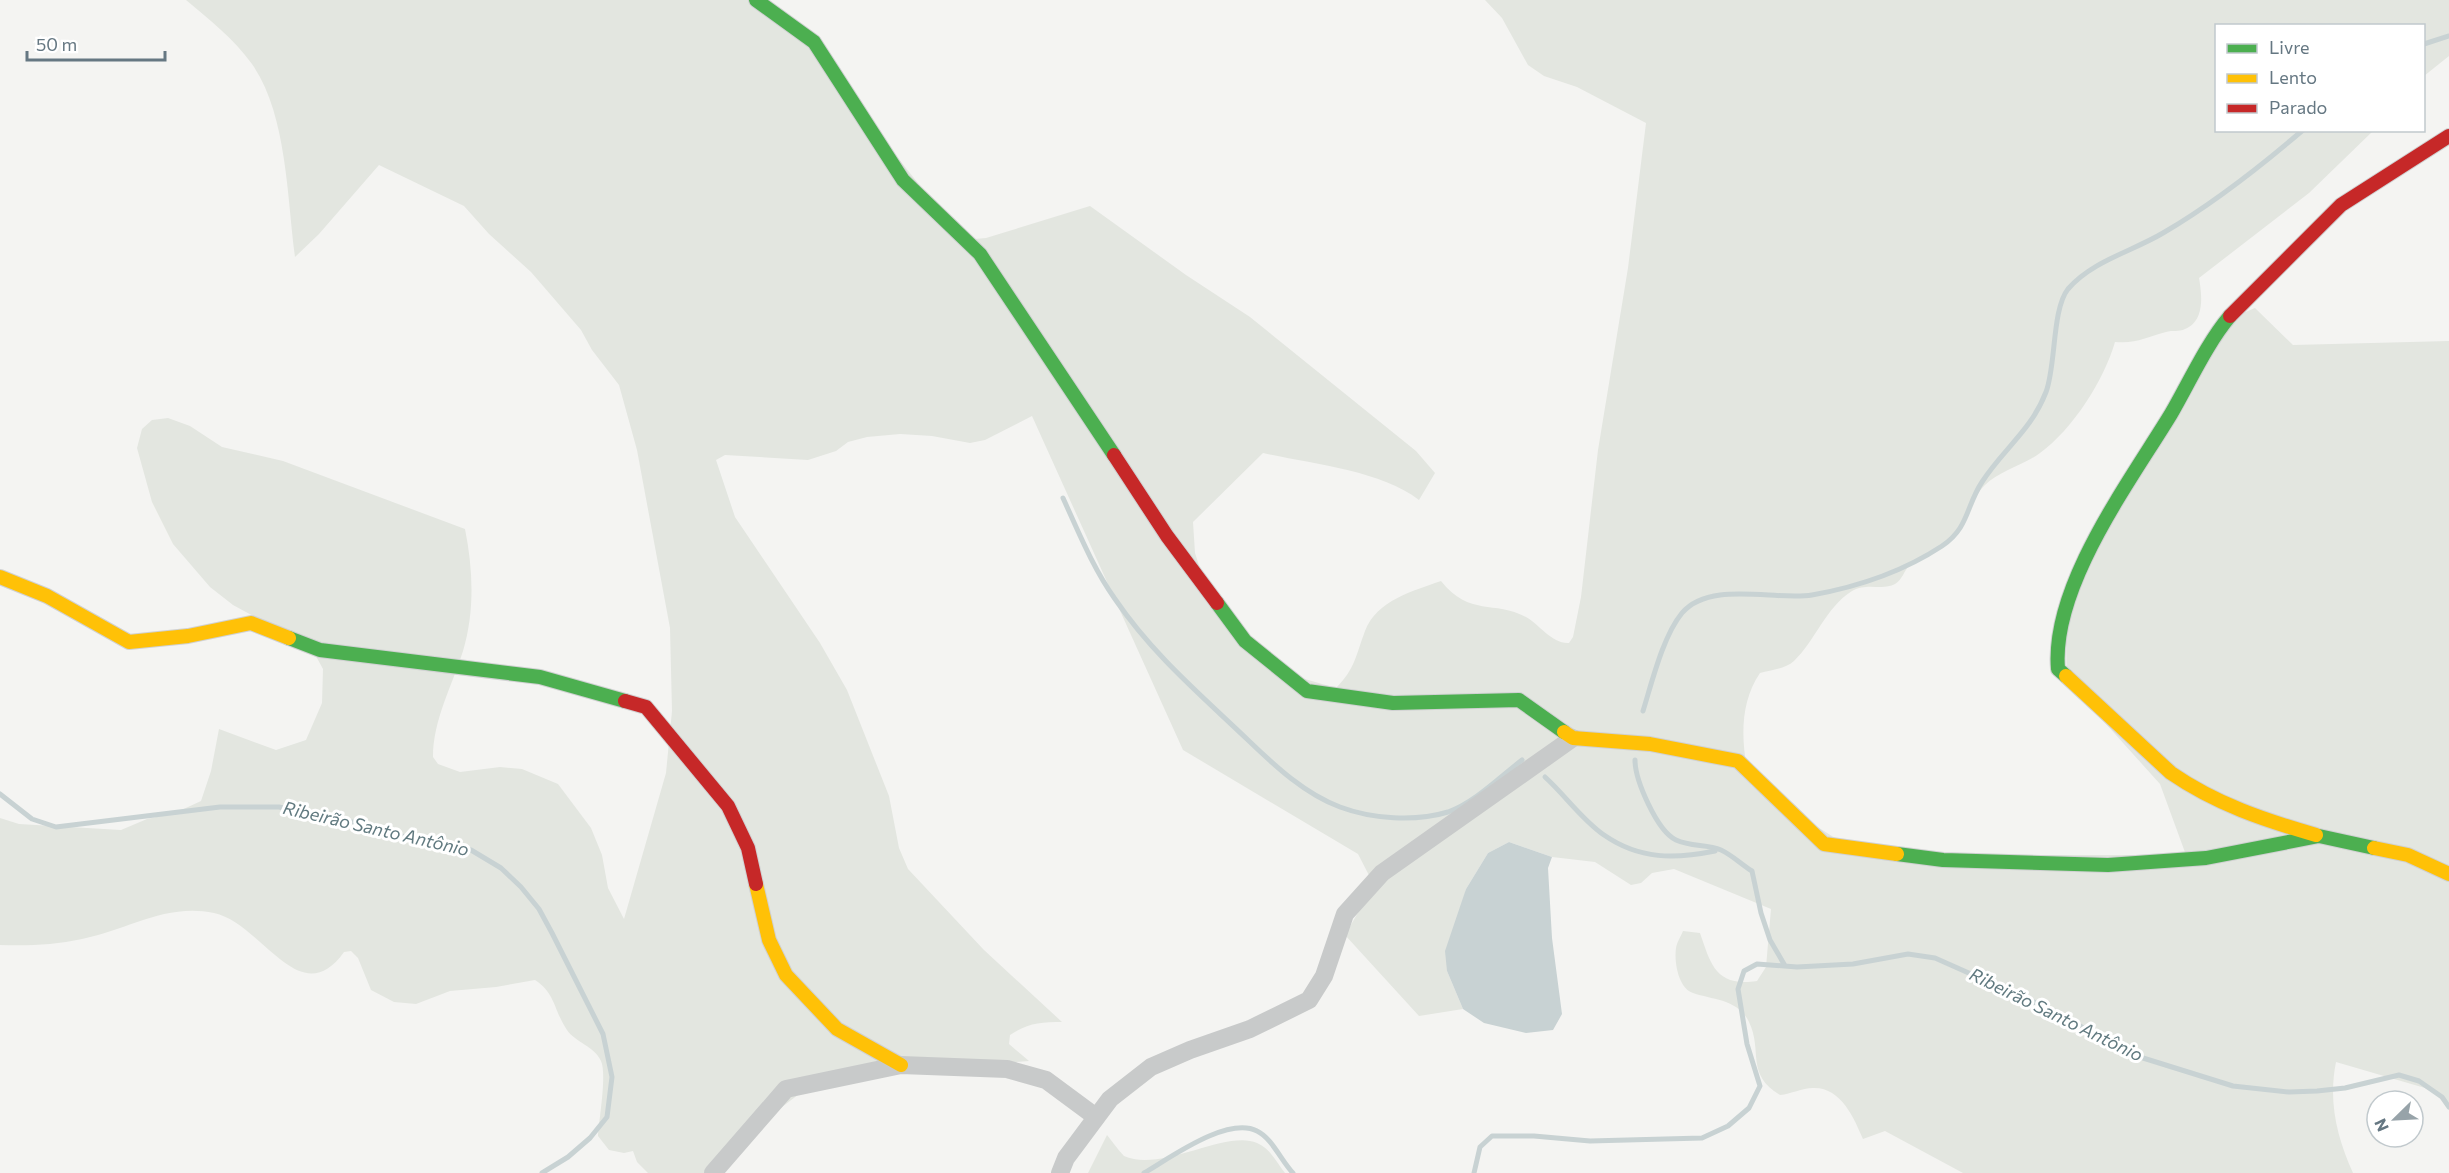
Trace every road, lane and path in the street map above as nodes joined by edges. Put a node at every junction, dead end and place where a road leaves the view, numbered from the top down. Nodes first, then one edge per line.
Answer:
1 (756, 0) edge
2 (2449, 136) edge
3 (0, 576) edge
4 (1573, 738) junction
5 (2319, 836) junction
6 (2449, 874) edge
7 (901, 1065) junction
8 (1096, 1117) junction
9 (713, 1173) edge
10 (1060, 1173) edge

1 - 4 street
2 - 5 street
3 - 7 street
4 - 5 street
4 - 8 street
5 - 6 street
7 - 8 street
7 - 9 street
8 - 10 street

